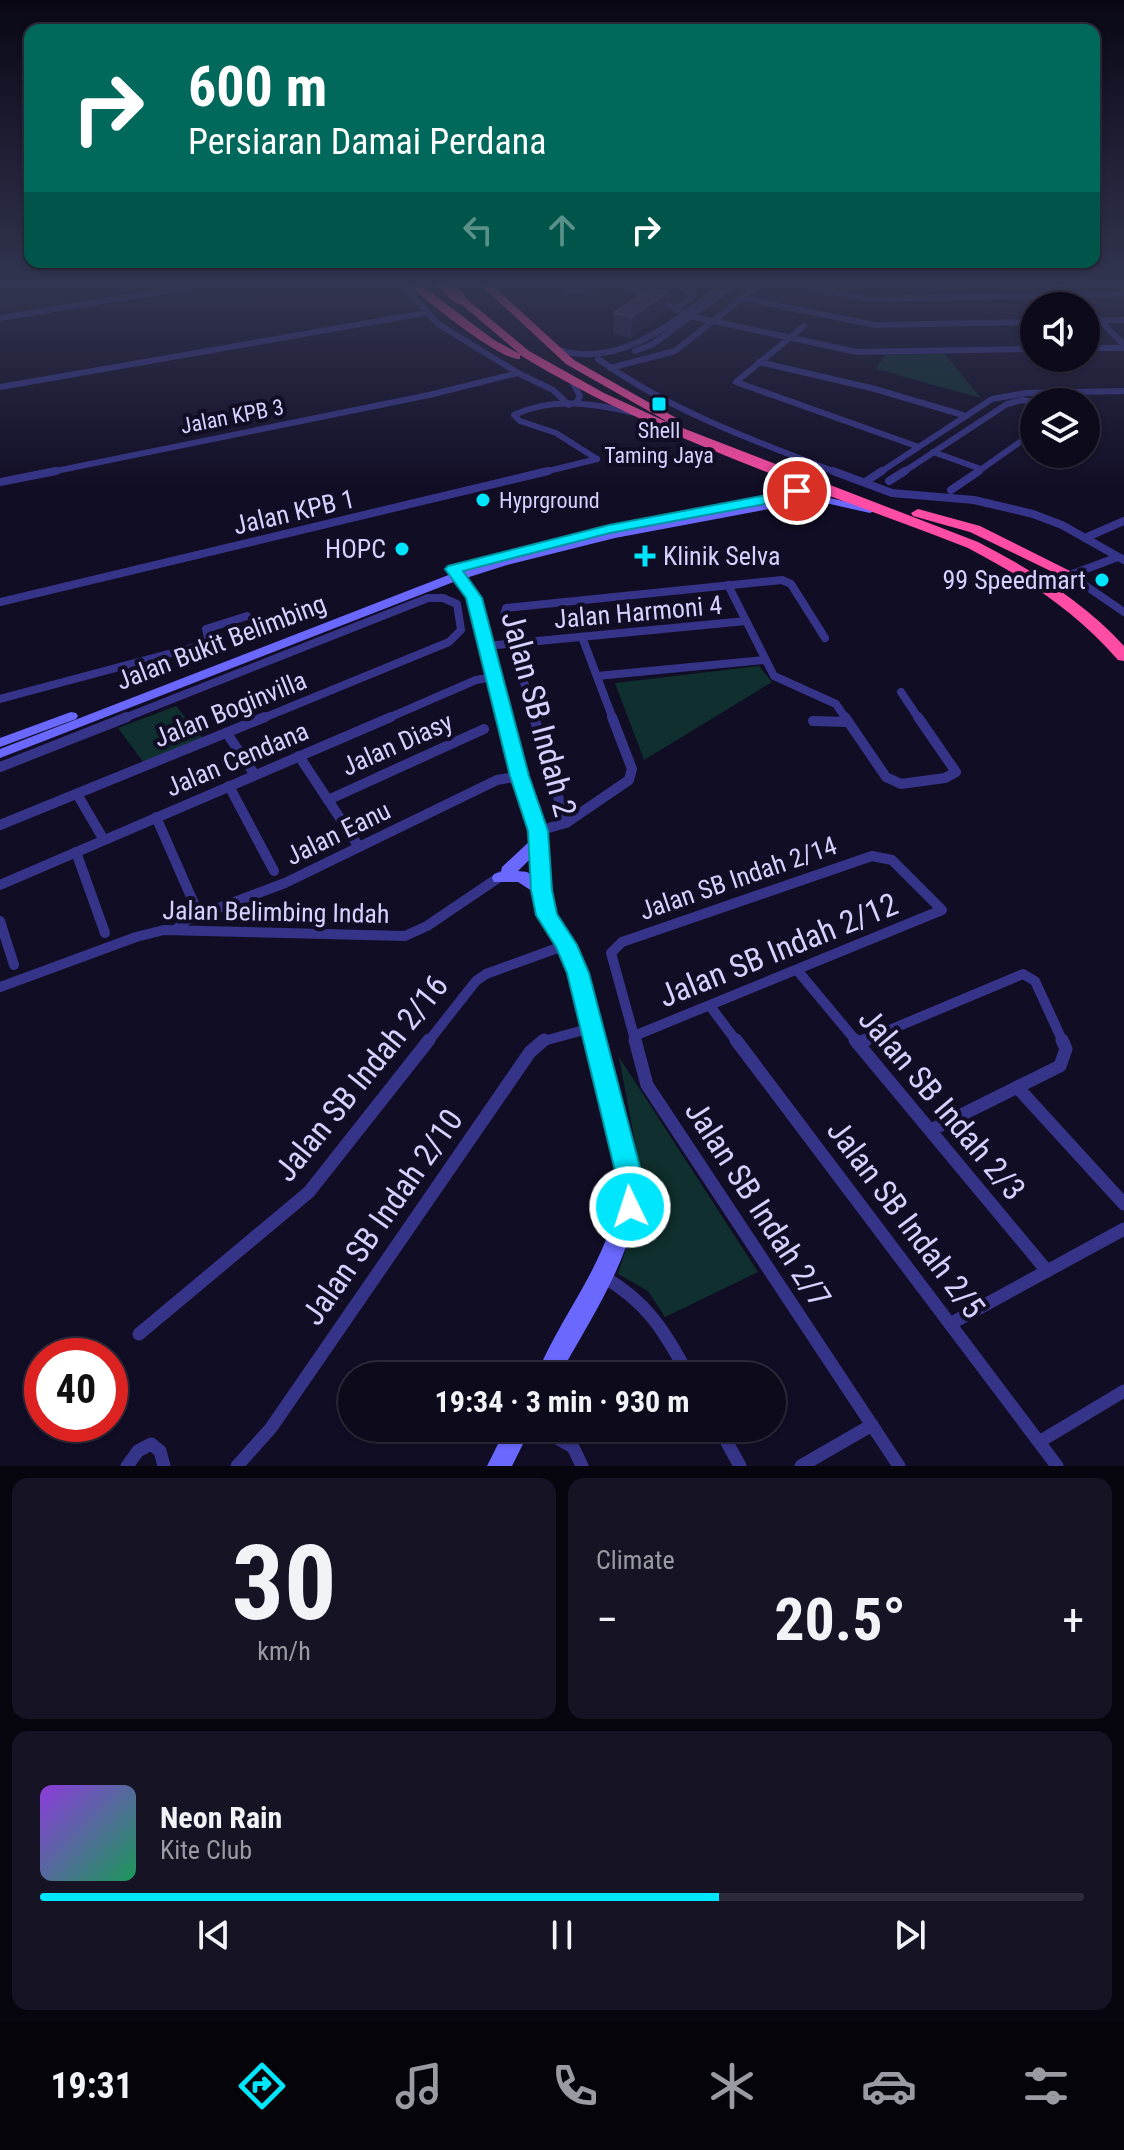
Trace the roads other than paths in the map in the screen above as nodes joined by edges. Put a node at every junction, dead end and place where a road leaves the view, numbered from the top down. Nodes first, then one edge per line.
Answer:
1 (199, 352) edge
2 (483, 352) edge
3 (508, 352) edge
4 (524, 352) edge
5 (539, 352) edge
6 (559, 352) edge
7 (566, 352) edge
8 (600, 352) edge
9 (625, 352) edge
10 (670, 352) edge
11 (771, 352) edge
12 (598, 359) junction
13 (759, 362) junction
14 (610, 368) junction
15 (518, 373) junction
16 (589, 374) junction
17 (568, 380) junction
18 (0, 387) edge
19 (640, 389) junction
20 (619, 391) junction
21 (1124, 391) edge
22 (1020, 401) edge
23 (573, 404) junction
24 (636, 413) junction
25 (963, 415) junction
26 (674, 420) junction
27 (939, 431) junction
28 (956, 437) junction
29 (1020, 442) edge
30 (916, 446) junction
31 (933, 452) junction
32 (981, 469) junction
33 (784, 470) junction
34 (889, 481) dead end
35 (0, 482) edge
36 (865, 482) junction
37 (951, 490) dead end
38 (915, 513) junction
39 (1124, 521) edge
40 (936, 530) junction
41 (1085, 538) junction
42 (1121, 558) edge
43 (503, 562) junction
44 (456, 572) junction
45 (1070, 575) junction
46 (728, 585) junction
47 (426, 589) junction
48 (0, 602) edge
49 (476, 607) junction
50 (1124, 612) edge
51 (247, 616) dead end
52 (461, 618) junction
53 (746, 621) junction
54 (1124, 635) edge
55 (582, 637) junction
56 (825, 638) dead end
57 (512, 644) junction
58 (486, 646) junction
59 (1124, 656) edge
60 (765, 660) junction
61 (597, 676) junction
62 (493, 677) junction
63 (901, 692) dead end
64 (0, 699) edge
65 (813, 721) dead end
66 (848, 722) junction
67 (484, 729) dead end
68 (228, 735) junction
69 (0, 743) edge
70 (0, 754) edge
71 (299, 756) junction
72 (0, 767) edge
73 (255, 775) junction
74 (520, 776) junction
75 (229, 786) junction
76 (77, 794) junction
77 (328, 800) junction
78 (156, 817) junction
79 (566, 823) junction
80 (0, 825) edge
81 (539, 835) junction
82 (104, 840) junction
83 (359, 847) junction
84 (76, 852) junction
85 (884, 857) joint
86 (541, 859) junction
87 (274, 871) dead end
88 (504, 874) junction
89 (0, 885) edge
90 (542, 890) junction
91 (199, 915) junction
92 (0, 921) edge
93 (175, 930) junction
94 (105, 933) dead end
95 (566, 945) junction
96 (611, 953) joint
97 (14, 965) dead end
98 (797, 970) junction
99 (0, 987) edge
100 (710, 1006) junction
101 (591, 1028) junction
102 (632, 1037) junction
103 (859, 1043) junction
104 (1017, 1087) junction
105 (931, 1130) junction
106 (1124, 1204) edge
107 (1124, 1229) edge
108 (1047, 1271) junction
109 (600, 1275) junction
110 (950, 1324) junction
111 (139, 1334) dead end
112 (554, 1362) edge
113 (681, 1362) edge
114 (1124, 1391) edge
115 (872, 1425) junction
116 (512, 1442) edge
117 (564, 1442) edge
118 (727, 1442) edge
119 (1039, 1442) junction
120 (127, 1466) edge
121 (164, 1466) edge
122 (237, 1466) edge
123 (499, 1466) edge
124 (582, 1466) edge
125 (740, 1466) edge
126 (801, 1466) edge
127 (899, 1466) edge
128 (1057, 1466) edge

1 - 18 street
2 - 15 street
3 - 17 highway
4 - 17 highway
5 - 26 highway
6 - 16 highway
7 - 8 street
9 - 12 street
10 - 14 street
11 - 13 street
12 - 14 street
12 - 16 street
13 - 25 street
13 - 30 street
14 - 19 street
15 - 23 street
15 - 35 street, Jalan KPB 3
16 - 20 highway
17 - 23 street
17 - 24 highway
19 - 20 street
19 - 36 street
20 - 26 highway
21 - 25 street
22 - 28 street
23 - 24 street
23 - 48 street, Jalan KPB 1
24 - 33 highway
25 - 27 street
26 - 38 highway
27 - 28 street
27 - 30 street
28 - 31 street
29 - 32 street
30 - 36 street
31 - 32 street
31 - 34 street
32 - 37 street
33 - 40 highway
33 - 44 main road
36 - 41 street
38 - 45 highway
38 - 54 highway
39 - 41 street
40 - 43 main road
40 - 59 highway
41 - 42 street
42 - 45 street
43 - 44 main road
43 - 49 main road
44 - 47 main road, Jalan Bukit Belimbing
44 - 49 main road, Jalan SB Indah 2
44 - 69 main road, Jalan Bukit Belimbing
45 - 50 street
46 - 53 street
46 - 56 street
46 - 57 street
47 - 49 main road
47 - 70 main road, Jalan Bukit Belimbing
49 - 52 street
49 - 58 main road, Jalan SB Indah 2
51 - 64 street
52 - 68 street, Jalan Boginvilla
52 - 72 street
53 - 55 street, Jalan Harmoni 4
53 - 60 street
55 - 57 street, Jalan Harmoni 4
55 - 61 street
57 - 58 street, Jalan Harmoni 4
57 - 79 street
58 - 62 main road, Jalan SB Indah 2
60 - 61 street
60 - 66 street
61 - 79 street
62 - 71 street, Jalan Cendana
62 - 74 main road, Jalan SB Indah 2
63 - 66 street
65 - 66 street
67 - 77 street, Jalan Diasy
68 - 73 street
68 - 76 street, Jalan Boginvilla
71 - 73 street, Jalan Cendana
71 - 77 street
73 - 75 street, Jalan Cendana
74 - 81 main road, Jalan SB Indah 2
74 - 83 street, Jalan Eanu
75 - 78 street, Jalan Cendana
75 - 87 street
76 - 80 street, Jalan Boginvilla
76 - 82 street
77 - 83 street
78 - 82 street, Jalan Cendana
78 - 91 street
79 - 81 street
81 - 86 main road, Jalan SB Indah 2
81 - 88 main road
82 - 84 street, Jalan Cendana
83 - 91 street, Jalan Eanu
84 - 89 street, Jalan Cendana
84 - 94 street
85 - 96 street, Jalan SB Indah 2/14
85 - 98 street, Jalan SB Indah 2/12
86 - 88 street, Jalan Belimbing Indah
86 - 90 main road, Jalan SB Indah 2
88 - 90 main road
88 - 93 street, Jalan Belimbing Indah
90 - 95 main road, Jalan SB Indah 2
91 - 93 street, Jalan Eanu
92 - 97 street
93 - 99 street, Jalan Belimbing Indah
95 - 101 main road, Jalan SB Indah 2
95 - 111 street, Jalan SB Indah 2/16
96 - 102 street, Jalan SB Indah 2/7
98 - 100 street, Jalan SB Indah 2/12
98 - 103 street, Jalan SB Indah 2/3
100 - 102 street, Jalan SB Indah 2/12
100 - 110 street, Jalan SB Indah 2/5
101 - 109 main road, Jalan SB Indah 2
101 - 122 street, Jalan SB Indah 2/10
102 - 115 street, Jalan SB Indah 2/7
103 - 104 street
103 - 105 street, Jalan SB Indah 2/3
104 - 105 street
104 - 106 street
105 - 108 street, Jalan SB Indah 2/3
107 - 108 street
108 - 110 street
109 - 112 main road, Jalan SB Indah 2
109 - 113 street
110 - 119 street, Jalan SB Indah 2/5
114 - 119 street
115 - 126 street
115 - 127 street, Jalan SB Indah 2/7
116 - 123 main road
117 - 124 street
118 - 125 street
119 - 128 street, Jalan SB Indah 2/5
120 - 121 street

